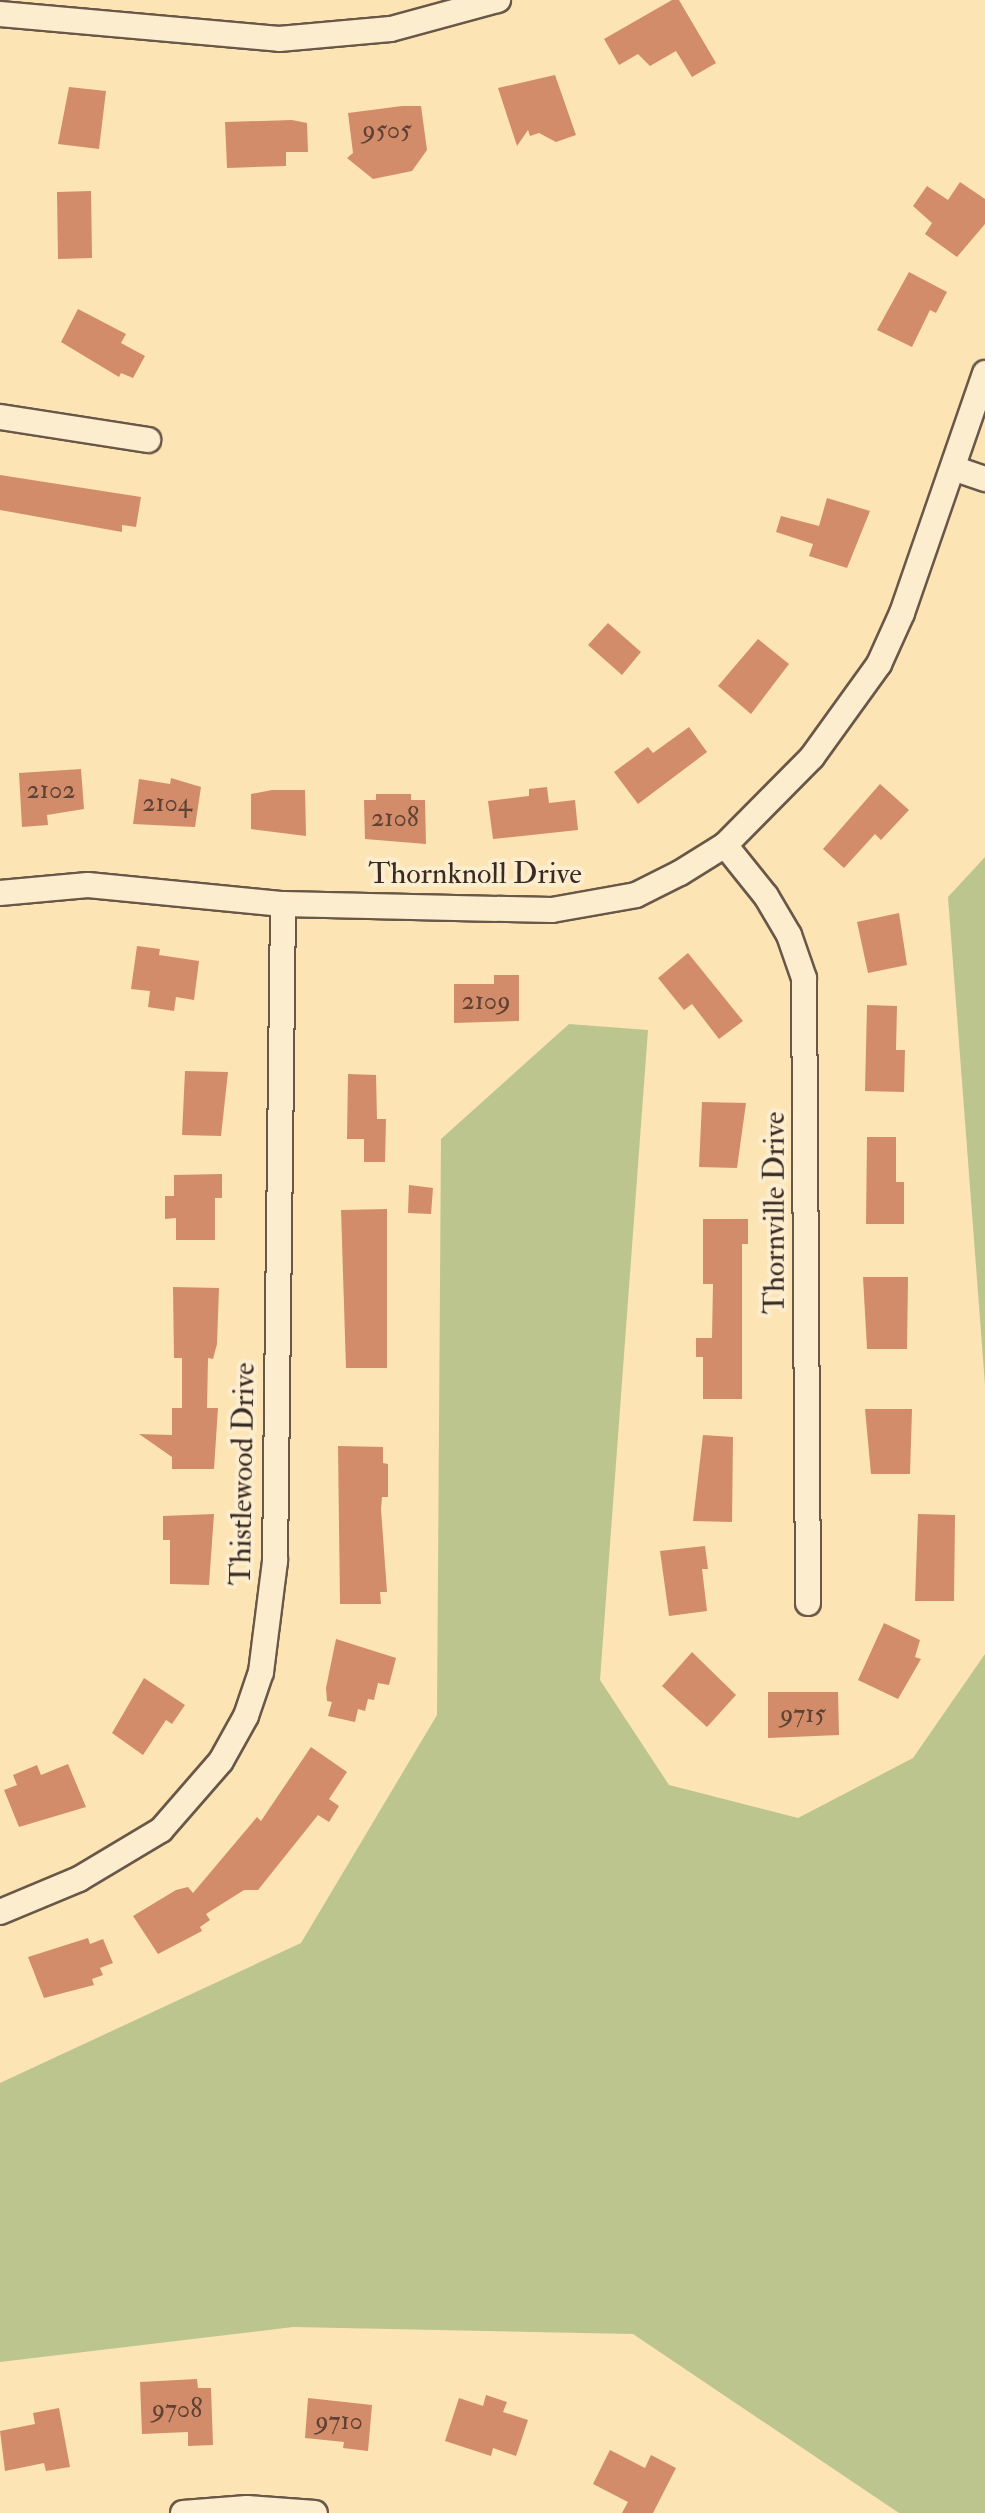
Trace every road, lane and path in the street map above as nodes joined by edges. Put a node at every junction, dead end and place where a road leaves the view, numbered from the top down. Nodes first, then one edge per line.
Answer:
1 (498, 0) edge
2 (0, 14) edge
3 (985, 373) edge
4 (0, 417) edge
5 (148, 440) dead end
6 (953, 468) junction
7 (985, 479) edge
8 (725, 845) junction
9 (0, 893) edge
10 (283, 904) junction
11 (808, 1603) dead end
12 (0, 1912) edge
13 (183, 2513) edge
14 (315, 2513) edge

1 - 2 street
3 - 6 street, Thornknoll Drive
4 - 5 street
6 - 7 street
6 - 8 street, Thornknoll Drive
8 - 10 street, Thornknoll Drive
8 - 11 street, Thornville Drive
9 - 10 street, Thornknoll Drive
10 - 12 street, Thistlewood Drive
13 - 14 street

